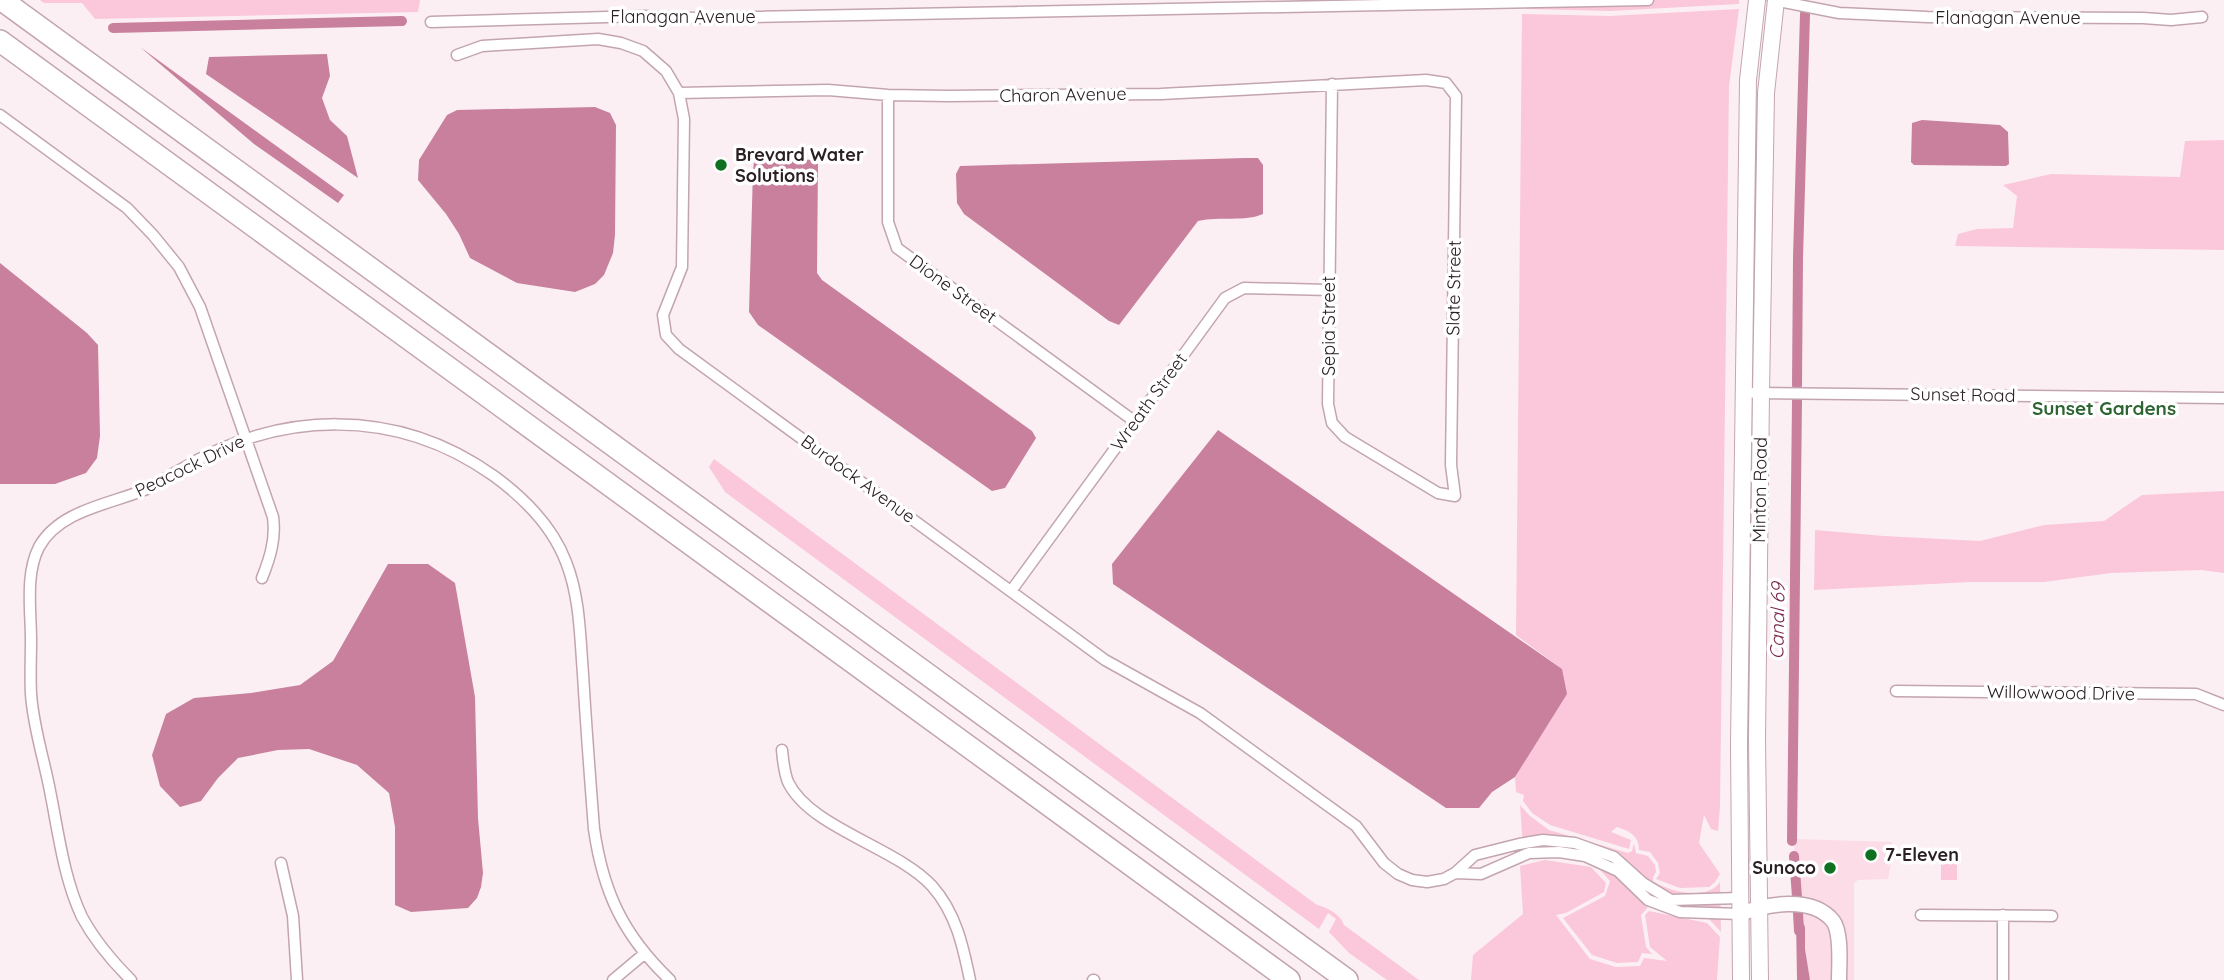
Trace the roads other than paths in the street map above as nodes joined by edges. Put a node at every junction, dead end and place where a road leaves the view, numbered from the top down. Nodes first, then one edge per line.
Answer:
1 (2, 0) edge
2 (1648, 0) edge
3 (1757, 0) edge
4 (1775, 0) edge
5 (2202, 17) dead end
6 (431, 22) dead end
7 (0, 41) edge
8 (457, 55) dead end
9 (1446, 83) joint
10 (1332, 84) junction
11 (679, 93) junction
12 (888, 95) junction
13 (0, 115) edge
14 (1329, 290) junction
15 (1743, 393) junction
16 (1761, 393) junction
17 (2224, 398) edge
18 (1135, 421) junction
19 (247, 437) junction
20 (1455, 496) joint
21 (262, 578) dead end
22 (1010, 591) junction
23 (1896, 691) dead end
24 (2224, 705) edge
25 (782, 750) dead end
26 (1519, 844) junction
27 (1574, 849) junction
28 (1488, 851) junction
29 (1525, 855) junction
30 (281, 863) dead end
31 (1492, 871) junction
32 (1455, 873) junction
33 (1740, 906) junction
34 (1758, 907) junction
35 (1921, 915) dead end
36 (2003, 915) junction
37 (2052, 916) dead end
38 (644, 954) junction
39 (130, 980) edge
40 (297, 980) edge
41 (613, 980) edge
42 (670, 980) edge
43 (970, 980) edge
44 (1289, 980) edge
45 (1347, 980) edge
46 (1741, 980) edge
47 (1760, 980) edge
48 (1839, 980) edge
49 (2003, 980) edge

1 - 45 highway
2 - 6 street, Flanagan Avenue
3 - 15 main road, Minton Road
4 - 5 street, Flanagan Avenue
4 - 16 main road, Minton Road
7 - 44 highway
8 - 11 street, Burdock Avenue
9 - 10 street, Charon Avenue
9 - 20 street, Slate Street
10 - 12 street, Charon Avenue
10 - 14 street, Sepia Street
11 - 12 street, Charon Avenue
11 - 22 street, Burdock Avenue
12 - 18 street, Dione Street
13 - 19 street
14 - 18 street, Wreath Street
14 - 20 street, Sepia Street
15 - 16 street, Sunset Road
15 - 33 main road, Minton Road
16 - 17 street, Sunset Road
16 - 34 main road, Minton Road
18 - 22 street, Wreath Street
19 - 21 street
19 - 38 street, Peacock Drive
19 - 39 street, Peacock Drive
22 - 32 street, Burdock Avenue
23 - 24 street, Willowwood Drive
25 - 43 street
26 - 27 street, Burdock Avenue
26 - 28 street, Burdock Avenue
26 - 29 street
27 - 29 street, Burdock Avenue
27 - 33 street, Burdock Avenue
28 - 31 street
28 - 32 street, Burdock Avenue
29 - 31 street, Burdock Avenue
30 - 40 street
31 - 32 street, Burdock Avenue
33 - 34 street
33 - 46 main road, Minton Road
34 - 47 main road, Minton Road
34 - 48 street
35 - 36 street
36 - 37 street
36 - 49 street
38 - 41 street
38 - 42 street, Peacock Drive

